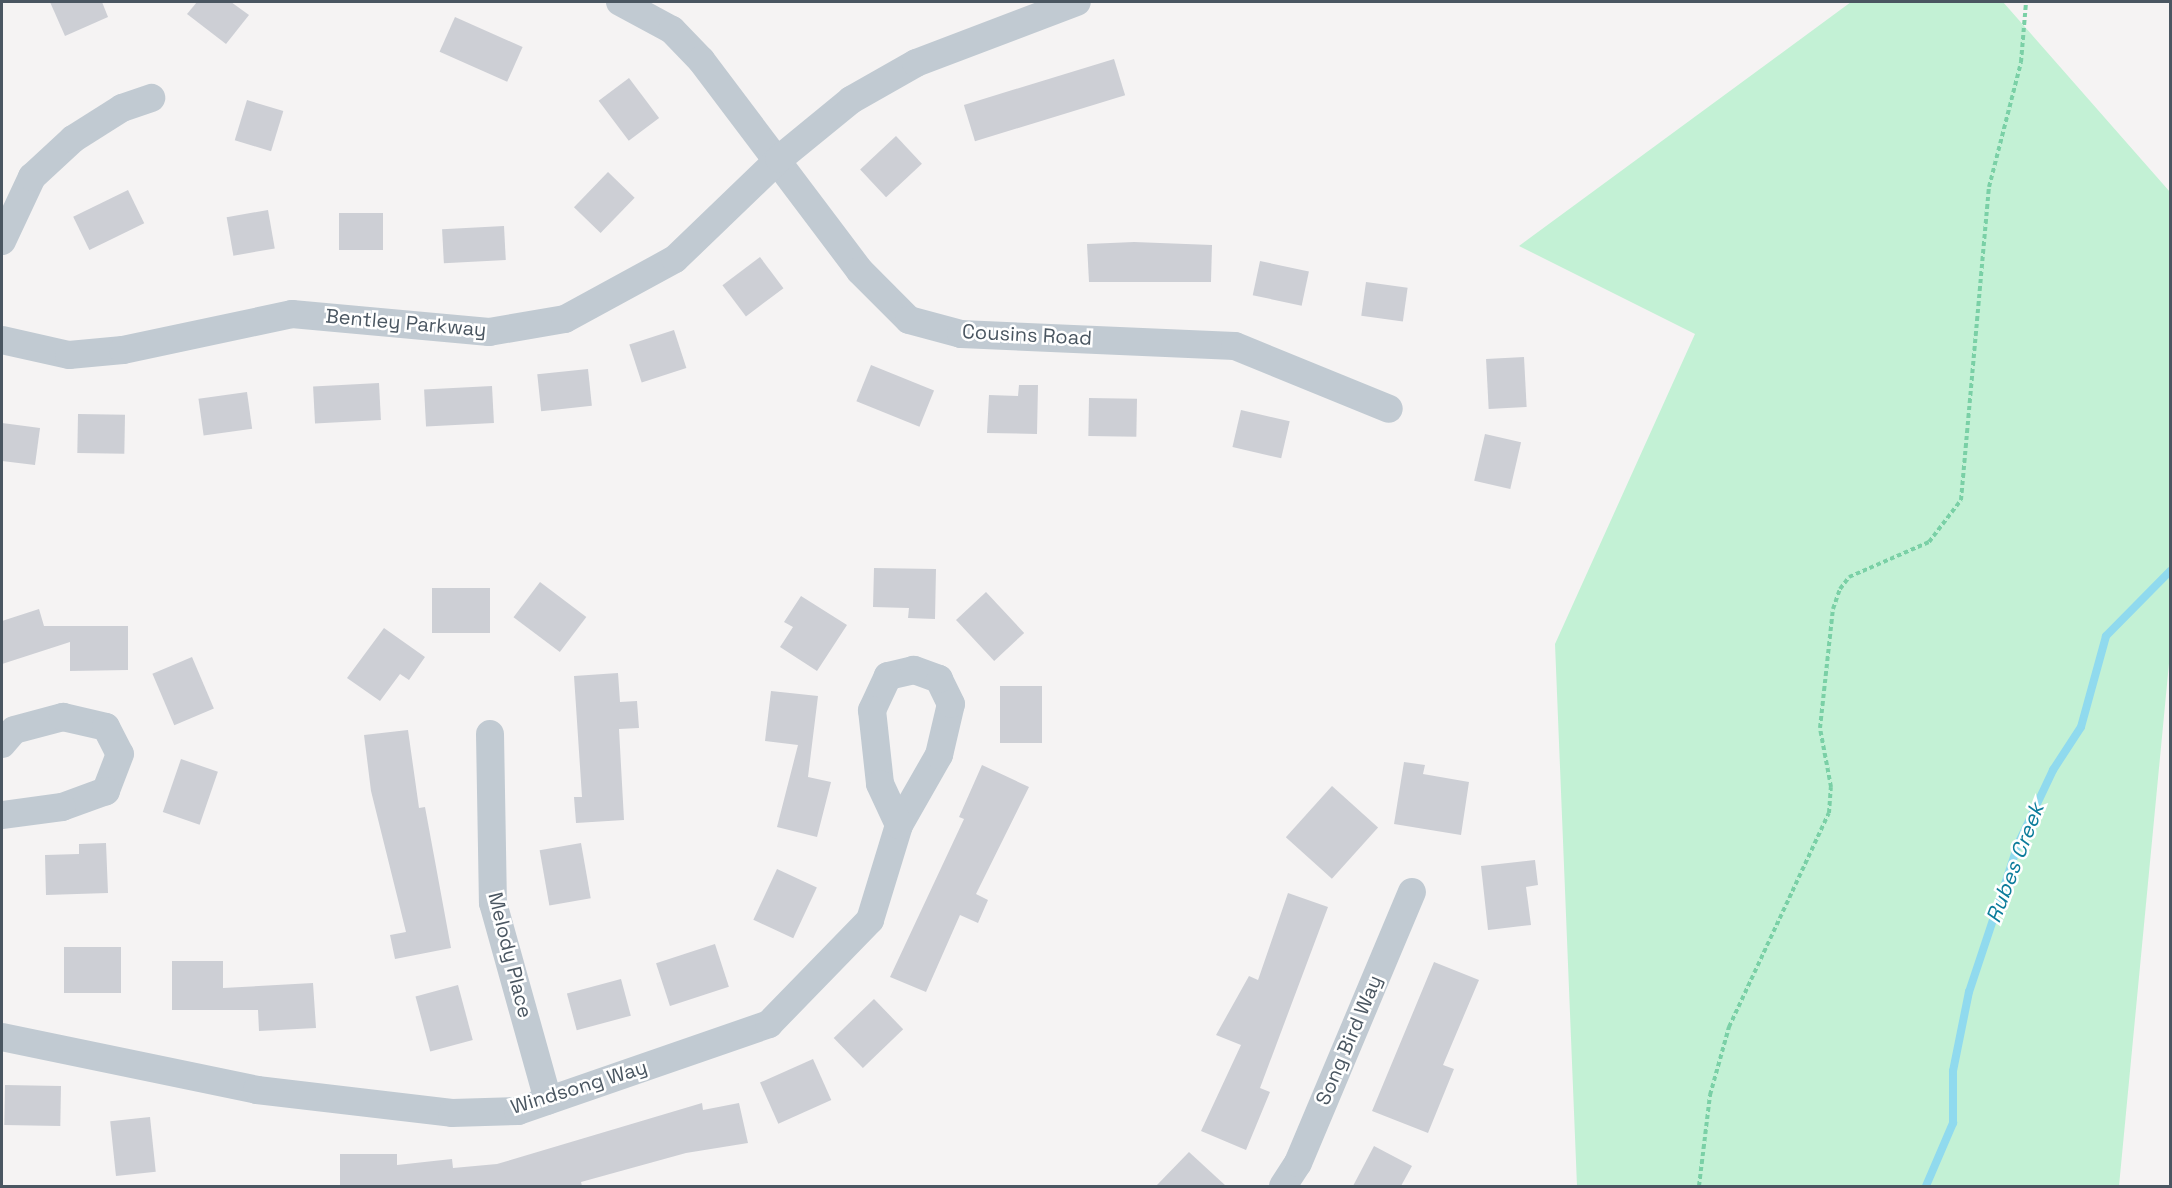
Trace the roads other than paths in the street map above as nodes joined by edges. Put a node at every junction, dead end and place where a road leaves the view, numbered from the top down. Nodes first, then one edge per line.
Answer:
1 (620, 2) edge
2 (1077, 2) edge
3 (151, 98) dead end
4 (779, 159) junction
5 (2, 241) edge
6 (2, 340) edge
7 (1389, 408) dead end
8 (490, 734) dead end
9 (2, 744) edge
10 (2, 815) edge
11 (899, 825) junction
12 (1412, 892) dead end
13 (2, 1037) edge
14 (548, 1100) junction
15 (1283, 1186) edge

1 - 4 street, Cousins Road
2 - 4 street, Bentley Parkway
3 - 5 street
4 - 6 street, Bentley Parkway
4 - 7 street, Cousins Road
8 - 14 street, Melody Place
9 - 10 street
11 - 11 street, Windsong Way
11 - 14 street, Windsong Way
12 - 15 street, Song Bird Way
13 - 14 street, Windsong Way

